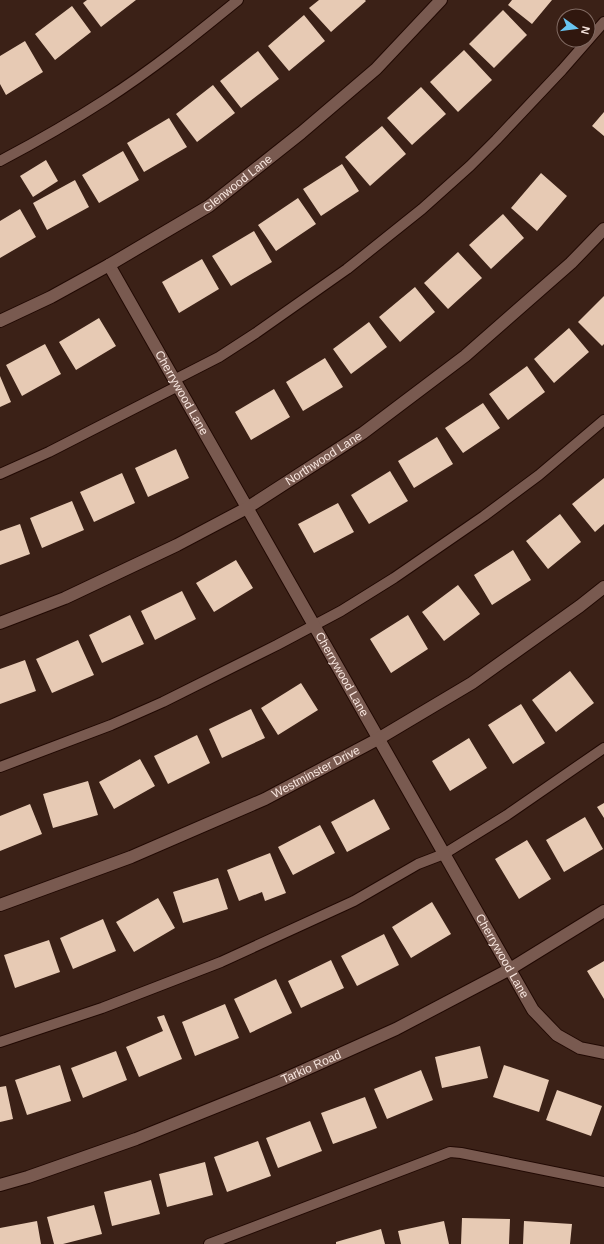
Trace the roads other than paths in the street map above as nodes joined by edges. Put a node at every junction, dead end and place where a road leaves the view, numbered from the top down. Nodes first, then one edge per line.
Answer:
1 (238, 0) edge
2 (441, 0) edge
3 (604, 22) edge
4 (0, 161) edge
5 (604, 229) edge
6 (109, 265) junction
7 (0, 321) edge
8 (176, 383) junction
9 (604, 420) edge
10 (0, 474) edge
11 (246, 508) junction
12 (604, 588) edge
13 (0, 623) edge
14 (313, 625) junction
15 (378, 739) junction
16 (604, 748) edge
17 (0, 767) edge
18 (444, 854) junction
19 (0, 905) edge
20 (604, 911) edge
21 (510, 969) junction
22 (0, 1042) edge
23 (604, 1053) edge
24 (604, 1182) edge
25 (0, 1185) edge
26 (209, 1244) edge

1 - 4 lane
2 - 6 street, Glenwood Lane
3 - 8 lane
5 - 11 street, Northwood Lane
6 - 7 street, Glenwood Lane
6 - 8 street, Cherrywood Lane
8 - 10 lane
8 - 11 street, Cherrywood Lane
9 - 14 lane
11 - 13 street, Northwood Lane
11 - 14 street, Cherrywood Lane
12 - 15 street, Westminster Drive
14 - 15 street, Cherrywood Lane
14 - 17 lane
15 - 18 street, Cherrywood Lane
15 - 19 street, Westminster Drive
16 - 18 lane
18 - 21 street, Cherrywood Lane
18 - 22 lane
20 - 21 street, Tarkio Road
21 - 23 street, Cherrywood Lane
21 - 25 street, Tarkio Road
24 - 26 lane

